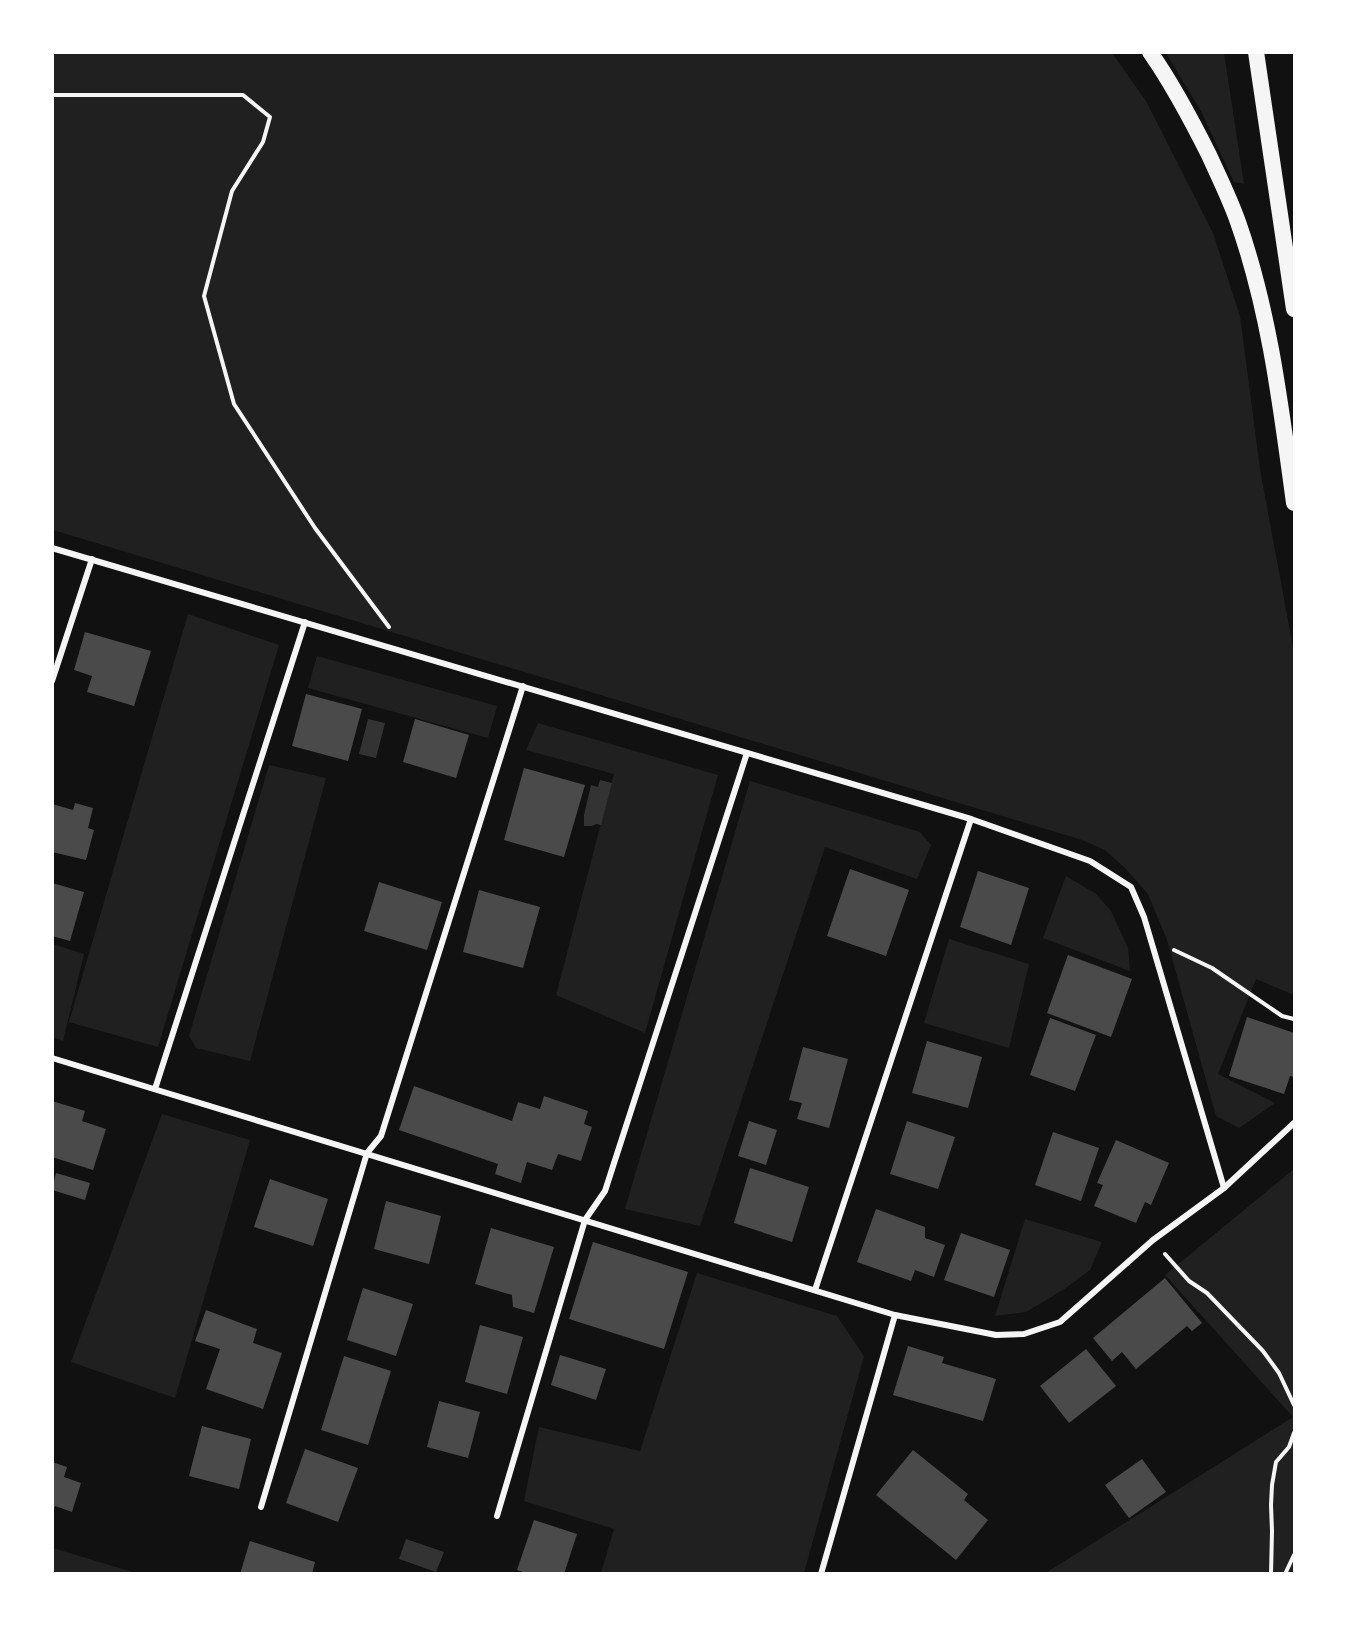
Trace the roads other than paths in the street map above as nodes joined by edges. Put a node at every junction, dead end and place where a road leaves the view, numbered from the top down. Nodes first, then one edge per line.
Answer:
1 (1150, 52) edge
2 (1256, 52) edge
3 (1294, 309) edge
4 (1294, 503) edge
5 (52, 548) edge
6 (92, 559) junction
7 (305, 622) junction
8 (52, 681) edge
9 (523, 686) junction
10 (747, 753) junction
11 (971, 819) junction
12 (52, 1058) edge
13 (155, 1089) junction
14 (1294, 1123) edge
15 (367, 1153) junction
16 (1224, 1188) junction
17 (585, 1220) junction
18 (815, 1290) junction
19 (896, 1315) junction
20 (261, 1507) dead end
21 (497, 1516) dead end
22 (821, 1574) edge

1 - 4 highway
2 - 3 highway
5 - 6 street
6 - 7 street
6 - 8 street
7 - 9 street
7 - 13 street
9 - 10 street
9 - 15 street
10 - 11 street
10 - 17 street
11 - 16 street
11 - 18 street
12 - 13 street
13 - 15 street
14 - 16 street
15 - 17 street
15 - 20 street
16 - 19 street
17 - 18 street
17 - 21 street
18 - 19 street
19 - 22 street

